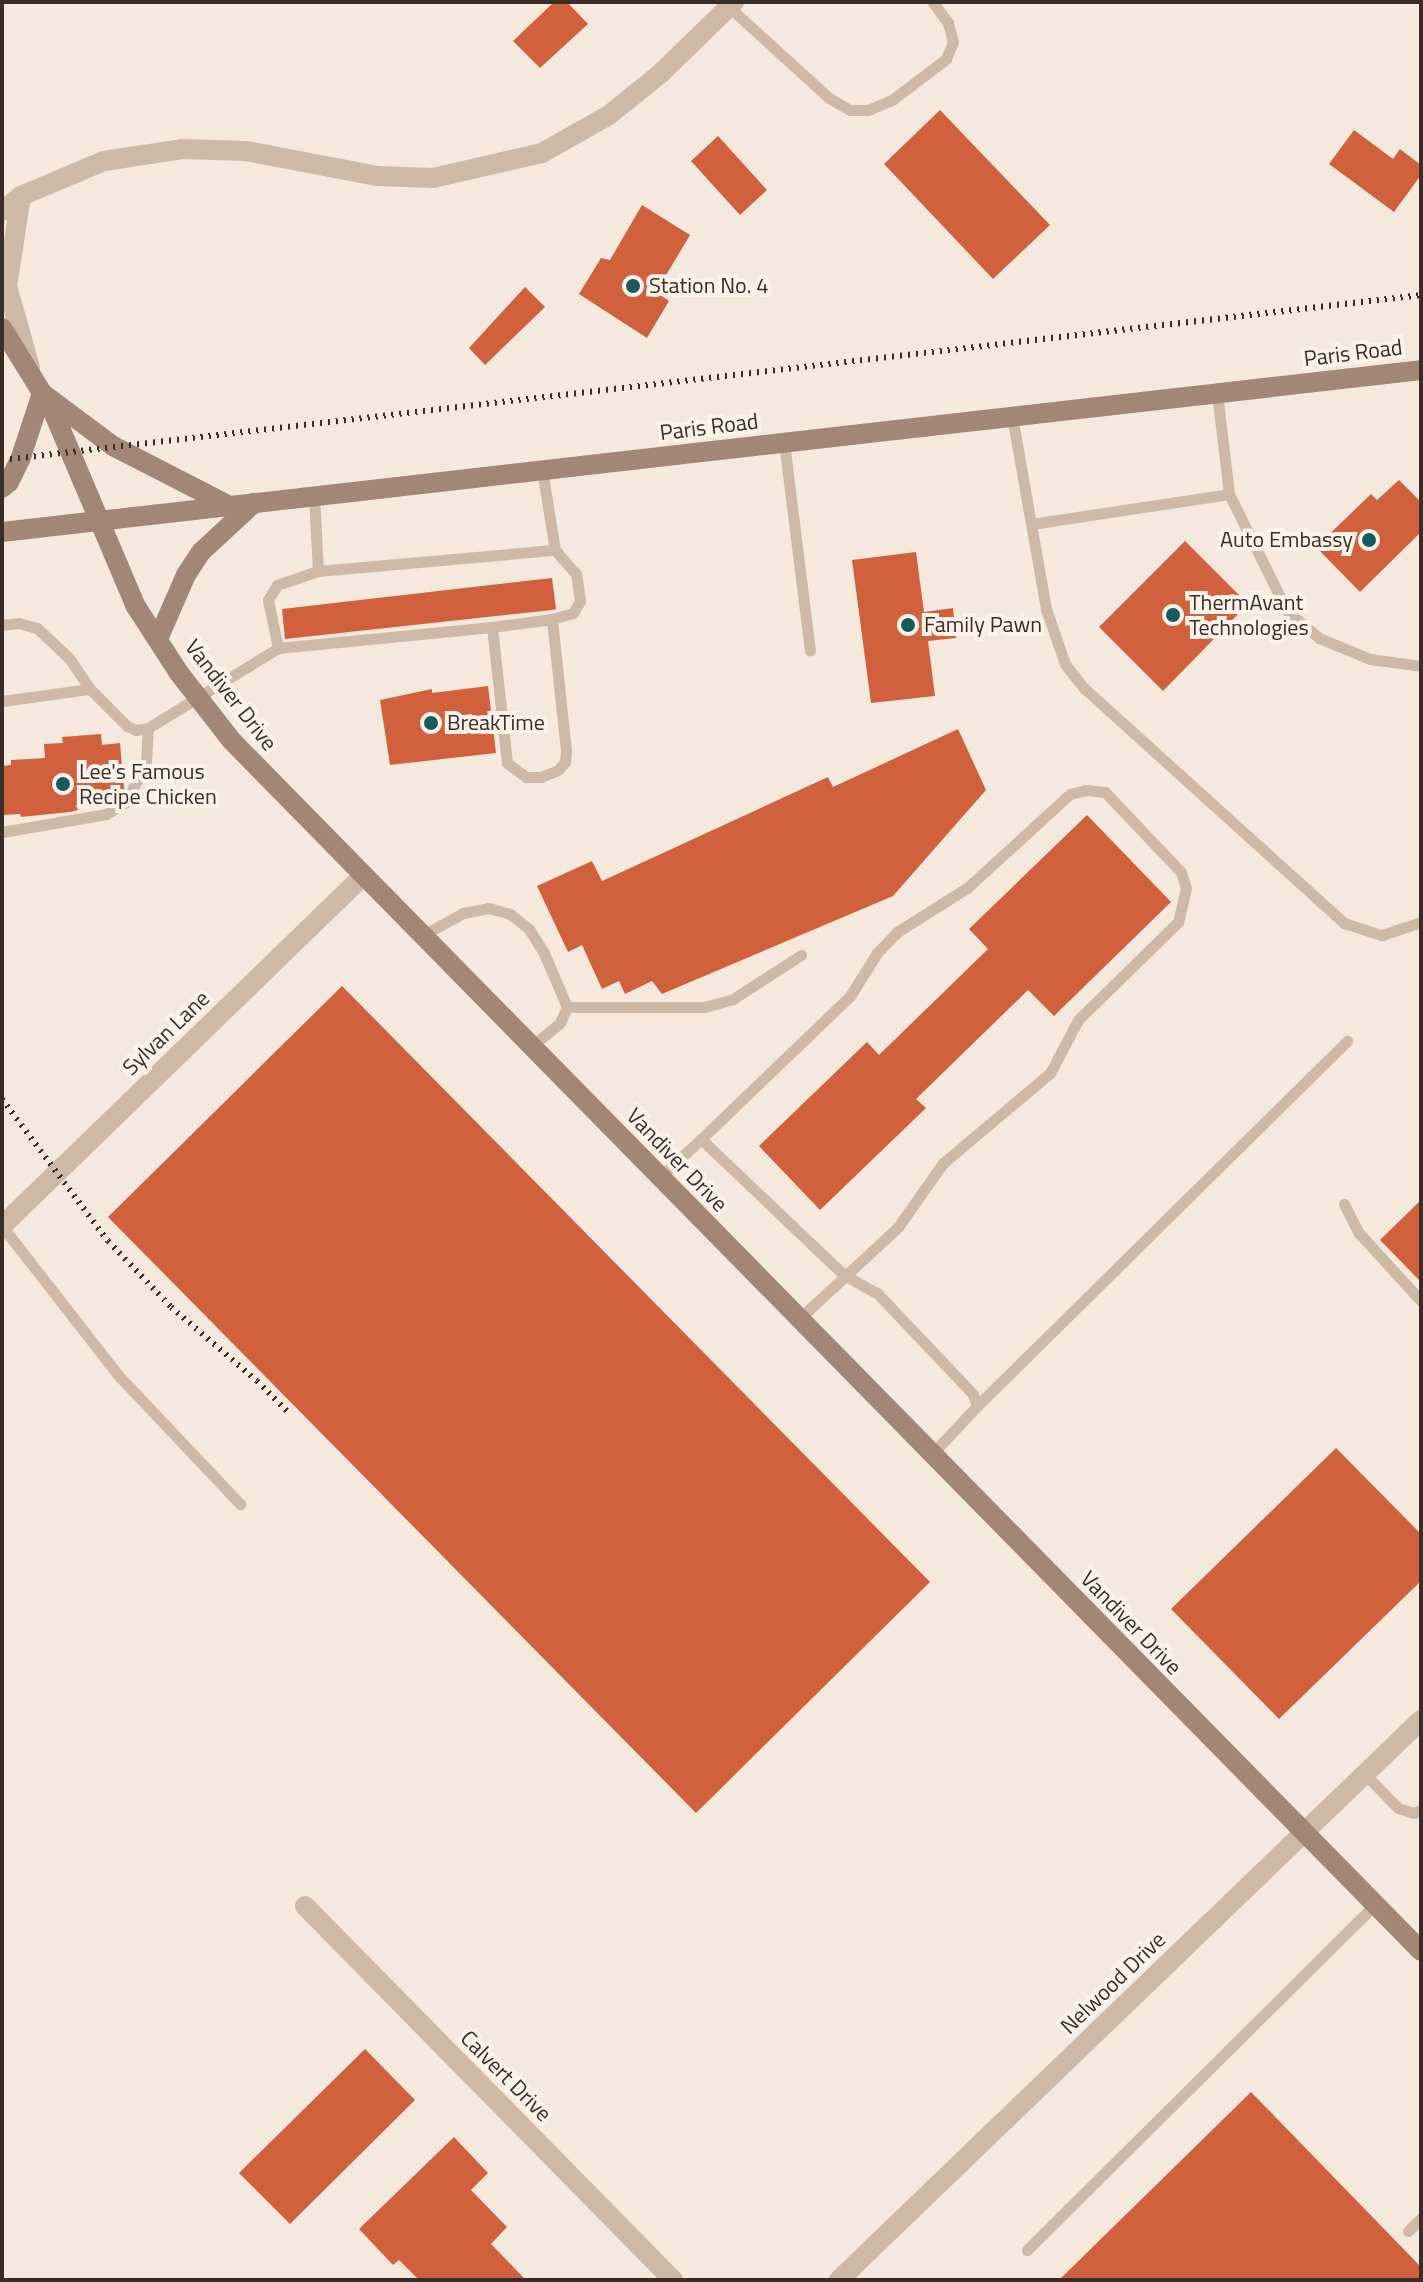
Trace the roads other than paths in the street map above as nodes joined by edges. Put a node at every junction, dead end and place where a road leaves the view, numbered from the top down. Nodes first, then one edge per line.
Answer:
1 (933, 2) edge
2 (732, 4) edge
3 (12, 196) edge
4 (2, 211) edge
5 (2, 328) edge
6 (1421, 370) edge
7 (38, 385) junction
8 (1217, 393) junction
9 (1012, 416) junction
10 (784, 442) junction
11 (542, 470) junction
12 (2, 488) edge
13 (1229, 494) junction
14 (314, 496) junction
15 (254, 503) junction
16 (226, 505) junction
17 (97, 521) junction
18 (1031, 524) junction
19 (2, 532) edge
20 (555, 550) junction
21 (318, 571) junction
22 (552, 619) junction
23 (2, 625) edge
24 (492, 627) junction
25 (158, 639) junction
26 (278, 648) junction
27 (810, 650) dead end
28 (1421, 666) edge
29 (90, 689) junction
30 (198, 698) junction
31 (2, 701) edge
32 (148, 728) junction
33 (2, 832) edge
34 (364, 875) junction
35 (1421, 922) edge
36 (423, 935) junction
37 (801, 955) dead end
38 (567, 1007) junction
39 (1347, 1041) dead end
40 (532, 1046) junction
41 (701, 1139) junction
42 (660, 1177) junction
43 (1344, 1204) dead end
44 (2, 1226) edge
45 (844, 1275) junction
46 (1421, 1301) edge
47 (799, 1319) junction
48 (977, 1406) junction
49 (932, 1454) junction
50 (240, 1504) dead end
51 (1421, 1720) edge
52 (1365, 1774) junction
53 (1421, 1810) edge
54 (1303, 1833) junction
55 (1375, 1904) junction
56 (305, 1906) dead end
57 (1421, 1951) edge
58 (1421, 2218) edge
59 (1408, 2231) dead end
60 (1027, 2250) dead end
61 (673, 2280) edge
62 (839, 2280) edge

1 - 2 lane
2 - 3 street
3 - 4 street
3 - 7 street
5 - 7 main road, Vandiver Drive
6 - 8 main road, Paris Road
7 - 12 main road
7 - 16 main road
7 - 17 main road, Vandiver Drive
8 - 9 main road, Paris Road
8 - 13 lane
9 - 10 main road, Paris Road
9 - 18 lane
10 - 11 main road, Paris Road
10 - 27 lane
11 - 14 main road, Paris Road
11 - 20 lane
13 - 18 lane
13 - 28 lane
14 - 15 main road, Paris Road
14 - 21 lane
15 - 16 main road, Paris Road
15 - 25 main road
16 - 17 main road, Paris Road
17 - 19 main road, Paris Road
17 - 25 main road, Vandiver Drive
18 - 35 lane
20 - 21 lane
20 - 22 lane
21 - 26 lane
22 - 24 lane
22 - 24 lane
23 - 29 lane
24 - 26 lane
25 - 30 main road, Vandiver Drive
26 - 30 lane
29 - 31 lane
29 - 32 lane
30 - 32 lane
30 - 34 main road, Vandiver Drive
32 - 33 lane
34 - 36 main road, Vandiver Drive
34 - 44 street, Sylvan Lane
36 - 38 lane
36 - 40 main road, Vandiver Drive
37 - 38 lane
38 - 40 lane
39 - 48 lane
40 - 42 main road, Vandiver Drive
41 - 42 lane
41 - 45 lane
41 - 45 lane
42 - 47 main road, Vandiver Drive
43 - 46 lane
44 - 50 lane
45 - 47 lane
45 - 48 lane
47 - 49 main road, Vandiver Drive
48 - 49 lane
49 - 54 main road, Vandiver Drive
51 - 52 street, Nelwood Drive
52 - 53 lane
52 - 54 street, Nelwood Drive
54 - 55 main road, Vandiver Drive
54 - 62 street, Nelwood Drive
55 - 57 main road, Vandiver Drive
55 - 60 lane
56 - 61 street, Calvert Drive
58 - 59 lane

